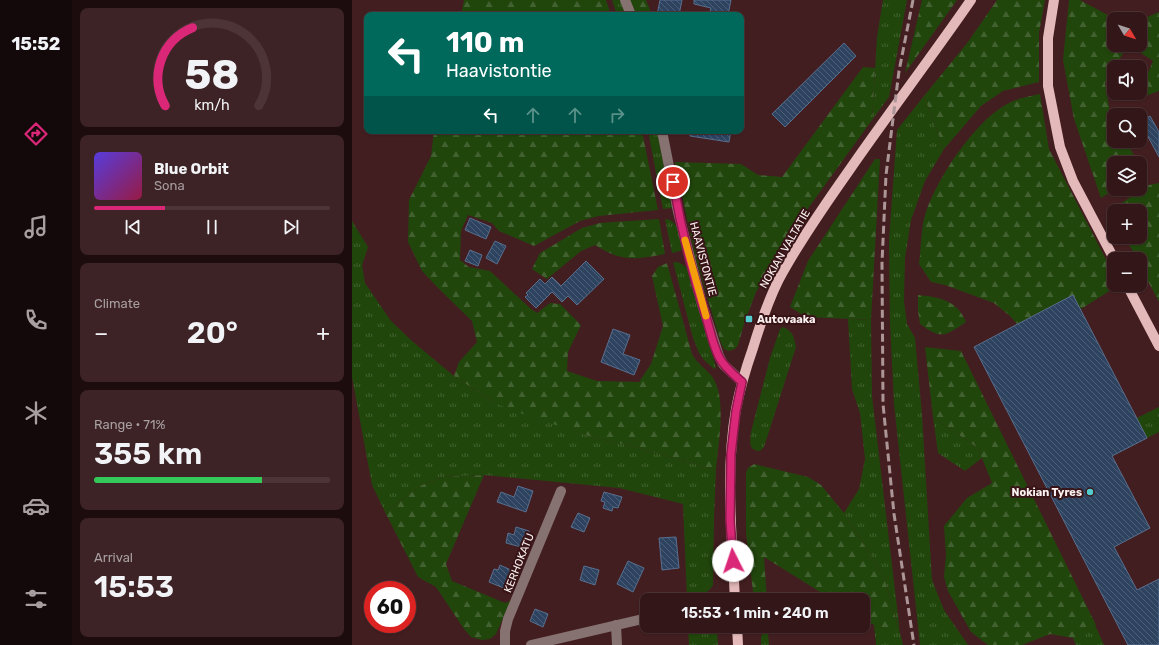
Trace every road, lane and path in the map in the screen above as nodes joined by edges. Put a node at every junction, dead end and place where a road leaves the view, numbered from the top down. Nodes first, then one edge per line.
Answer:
1 (625, 0) edge
2 (971, 0) edge
3 (1054, 0) edge
4 (630, 12) edge
5 (663, 134) edge
6 (1110, 252) edge
7 (1132, 292) edge
8 (1159, 346) edge
9 (742, 382) junction
10 (561, 491) dead end
11 (735, 593) edge
12 (640, 620) edge
13 (616, 625) junction
14 (737, 633) edge
15 (505, 645) edge
16 (531, 645) edge
17 (617, 645) edge
18 (738, 645) edge

1 - 4 street
2 - 9 main road, NOKIAN VALTATIE
3 - 6 main road
5 - 9 street, HAAVISTONTIE
7 - 8 main road
9 - 11 main road, NOKIAN VALTATIE
10 - 15 street, KERHOKATU
12 - 13 street
13 - 16 street
13 - 17 street
14 - 18 main road

